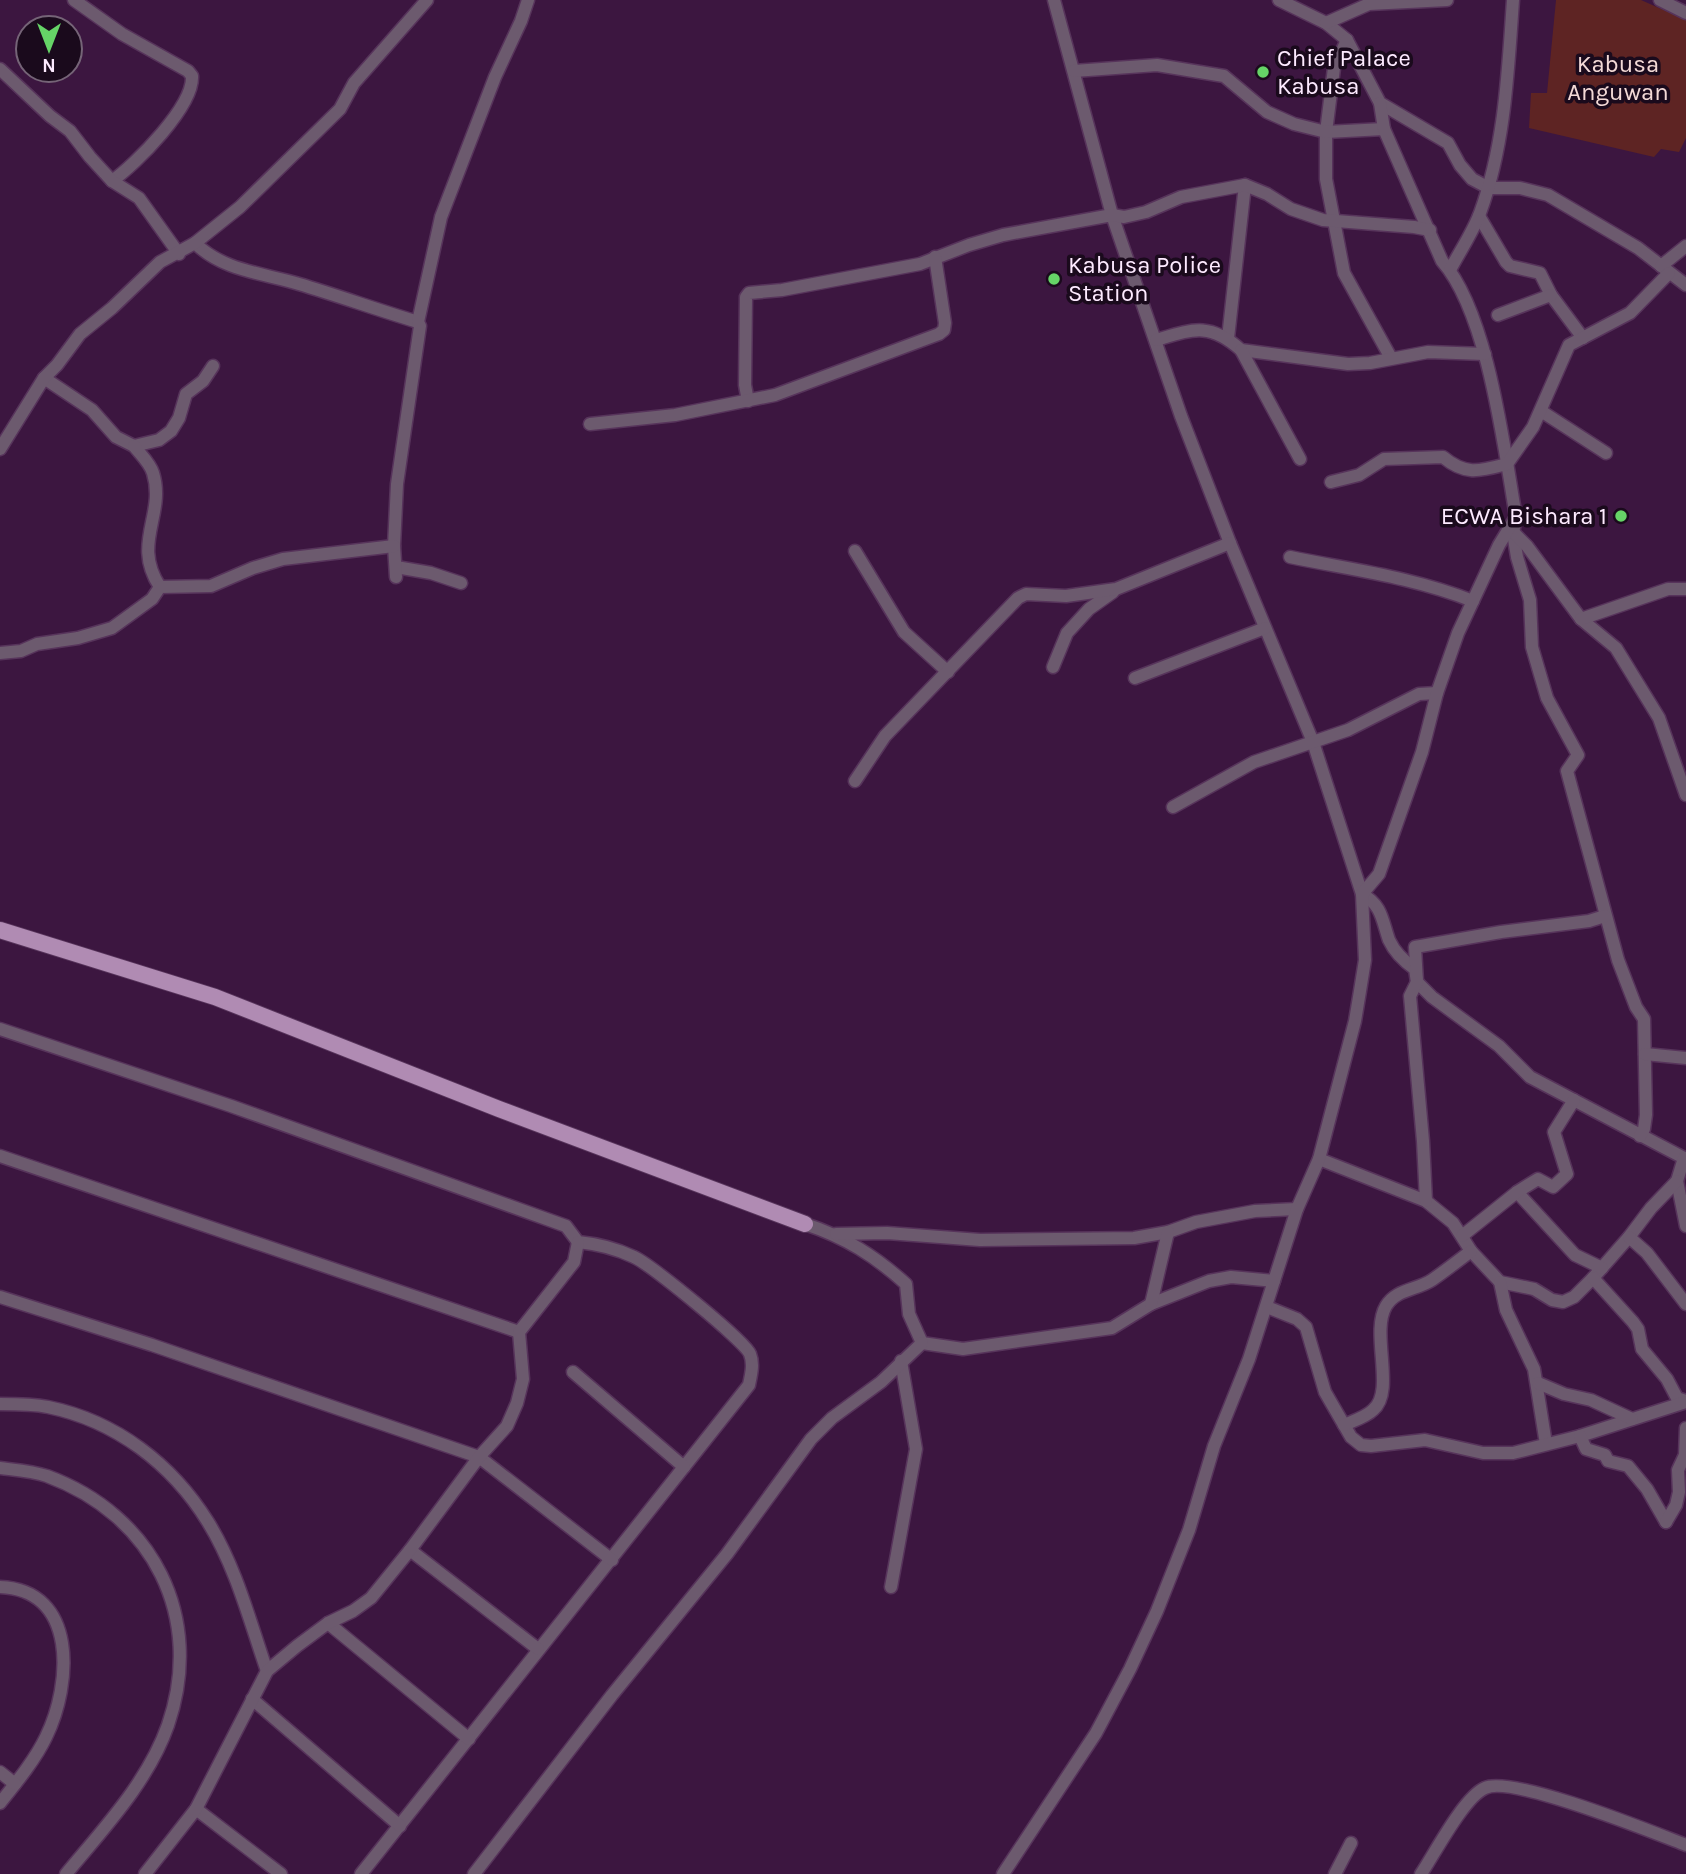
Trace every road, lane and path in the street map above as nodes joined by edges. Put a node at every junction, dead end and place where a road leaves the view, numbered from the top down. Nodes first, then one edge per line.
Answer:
1 (74, 0) edge
2 (427, 0) edge
3 (1054, 0) edge
4 (1279, 0) edge
5 (1447, 0) edge
6 (1513, 0) edge
7 (1660, 0) edge
8 (525, 1) edge
9 (1686, 13) edge
10 (1326, 23) junction
11 (1347, 40) junction
12 (0, 69) edge
13 (1074, 71) junction
14 (1380, 103) junction
15 (1384, 129) junction
16 (1326, 132) junction
17 (112, 180) junction
18 (1245, 185) junction
19 (1489, 188) junction
20 (1112, 215) junction
21 (1479, 216) junction
22 (1332, 219) junction
23 (1430, 230) junction
24 (195, 243) junction
25 (1686, 246) edge
26 (179, 254) junction
27 (935, 257) junction
28 (1450, 270) junction
29 (1665, 270) junction
30 (1686, 285) edge
31 (1551, 295) junction
32 (1498, 315) dead end
33 (418, 322) junction
34 (1228, 338) junction
35 (1583, 338) junction
36 (1156, 340) junction
37 (1241, 349) junction
38 (1485, 354) junction
39 (1391, 358) junction
40 (213, 366) dead end
41 (44, 378) junction
42 (748, 401) junction
43 (1541, 411) junction
44 (590, 424) dead end
45 (134, 446) junction
46 (0, 449) edge
47 (1606, 453) dead end
48 (1300, 458) dead end
49 (1507, 464) junction
50 (1331, 482) dead end
51 (1516, 517) junction
52 (1514, 538) junction
53 (1230, 543) junction
54 (1499, 545) junction
55 (394, 546) junction
56 (855, 551) dead end
57 (1290, 557) dead end
58 (461, 583) dead end
59 (160, 587) junction
60 (1116, 589) junction
61 (1686, 589) edge
62 (1473, 601) junction
63 (1581, 619) junction
64 (1265, 628) junction
65 (0, 653) edge
66 (1053, 667) dead end
67 (948, 673) junction
68 (1135, 678) dead end
69 (1437, 692) junction
70 (1313, 742) junction
71 (855, 781) dead end
72 (1686, 795) edge
73 (1173, 807) dead end
74 (1362, 894) junction
75 (1605, 916) junction
76 (0, 930) edge
77 (1416, 982) junction
78 (0, 1029) edge
79 (1645, 1055) junction
80 (1686, 1058) edge
81 (1574, 1100) junction
82 (1640, 1136) junction
83 (0, 1156) edge
84 (1685, 1158) edge
85 (1319, 1159) junction
86 (1676, 1181) junction
87 (1517, 1192) junction
88 (1426, 1201) junction
89 (1297, 1209) junction
90 (805, 1224) joint
91 (1686, 1226) edge
92 (1168, 1232) junction
93 (836, 1234) junction
94 (1462, 1236) junction
95 (1629, 1237) junction
96 (578, 1242) junction
97 (1471, 1251) junction
98 (1602, 1268) junction
99 (1594, 1278) junction
100 (1274, 1281) junction
101 (1500, 1282) junction
102 (0, 1297) edge
103 (1151, 1304) junction
104 (1686, 1304) edge
105 (1267, 1307) junction
106 (519, 1332) junction
107 (922, 1343) junction
108 (901, 1361) junction
109 (573, 1372) dead end
110 (1538, 1383) junction
111 (1686, 1401) edge
112 (0, 1404) edge
113 (1632, 1419) junction
114 (1345, 1425) junction
115 (1686, 1428) edge
116 (1580, 1436) junction
117 (1546, 1444) junction
118 (478, 1457) junction
119 (684, 1467) junction
120 (0, 1468) edge
121 (1682, 1484) edge
122 (410, 1550) junction
123 (612, 1560) junction
124 (0, 1587) edge
125 (891, 1587) dead end
126 (328, 1623) junction
127 (538, 1650) junction
128 (267, 1671) junction
129 (252, 1699) junction
130 (469, 1739) junction
131 (0, 1772) edge
132 (15, 1784) junction
133 (0, 1803) edge
134 (196, 1809) junction
135 (400, 1826) junction
136 (1351, 1843) dead end
137 (1686, 1844) edge
138 (66, 1874) edge
139 (145, 1874) edge
140 (281, 1874) edge
141 (362, 1874) edge
142 (474, 1874) edge
143 (1003, 1874) edge
144 (1335, 1874) edge
145 (1421, 1874) edge

1 - 17 street
2 - 24 street
3 - 13 street
4 - 10 street
5 - 10 street
6 - 19 street
7 - 9 street
8 - 33 street
10 - 11 street
11 - 14 street
11 - 16 street
12 - 17 street
13 - 16 street
13 - 20 street
14 - 15 street
14 - 19 street
15 - 16 street
15 - 23 street
16 - 22 street
17 - 26 street
18 - 20 street
18 - 22 street
18 - 34 street
19 - 21 street
19 - 29 street
20 - 27 street
20 - 36 street
21 - 28 street
21 - 31 street
22 - 23 street
22 - 39 street
23 - 28 street
24 - 26 street
24 - 33 street
25 - 29 street
26 - 41 street
27 - 42 street
27 - 42 street
28 - 38 street
29 - 30 street
29 - 35 street
31 - 32 street
31 - 35 street
33 - 55 street
34 - 36 street
34 - 37 street
35 - 43 street
36 - 53 street
37 - 39 street
37 - 48 street
38 - 39 street
38 - 49 street
40 - 45 street
41 - 45 street
41 - 46 street
42 - 44 street
43 - 47 street
43 - 49 street
45 - 59 street
49 - 50 street
49 - 51 street
51 - 52 street
51 - 54 street
52 - 54 street
52 - 63 street
52 - 75 street
53 - 60 street
53 - 64 street
54 - 62 street
55 - 58 street
55 - 59 street
56 - 67 street
57 - 62 street
59 - 65 street
60 - 66 street
60 - 67 street
61 - 63 street
62 - 69 street
63 - 72 street
64 - 68 street
64 - 70 street
67 - 71 street
69 - 70 street
69 - 74 street
70 - 73 street
70 - 74 street
74 - 77 street
74 - 85 street
75 - 77 street
75 - 79 street
76 - 90 main road
77 - 81 street
77 - 88 street
78 - 96 street
79 - 80 street
79 - 82 street
81 - 82 street
81 - 87 street
82 - 84 street
83 - 106 street
84 - 86 street
85 - 88 street
85 - 89 street
86 - 91 street
86 - 95 street
87 - 94 street
87 - 98 street
88 - 94 street
89 - 92 street
89 - 100 street
90 - 93 street
92 - 93 street
92 - 103 street
93 - 107 street
94 - 97 street
95 - 98 street
95 - 104 street
96 - 106 street
96 - 119 street
97 - 101 street
97 - 114 street
98 - 99 street
99 - 101 street
99 - 111 street
100 - 103 street
100 - 105 street
101 - 110 street
102 - 118 street
103 - 107 street
105 - 114 street
105 - 143 street
106 - 118 street
107 - 108 street
108 - 125 street
108 - 142 street
109 - 119 street
110 - 113 street
110 - 117 street
111 - 113 street
112 - 128 street
113 - 116 street
114 - 117 street
115 - 121 street
116 - 117 street
116 - 121 street
118 - 122 street
118 - 123 street
119 - 123 street
120 - 138 street
122 - 126 street
122 - 127 street
123 - 127 street
124 - 132 street
126 - 128 street
126 - 130 street
127 - 130 street
128 - 129 street
129 - 134 street
129 - 135 street
130 - 135 street
131 - 132 street
132 - 133 street
134 - 139 street
134 - 140 street
135 - 141 street
136 - 144 street
137 - 145 street

